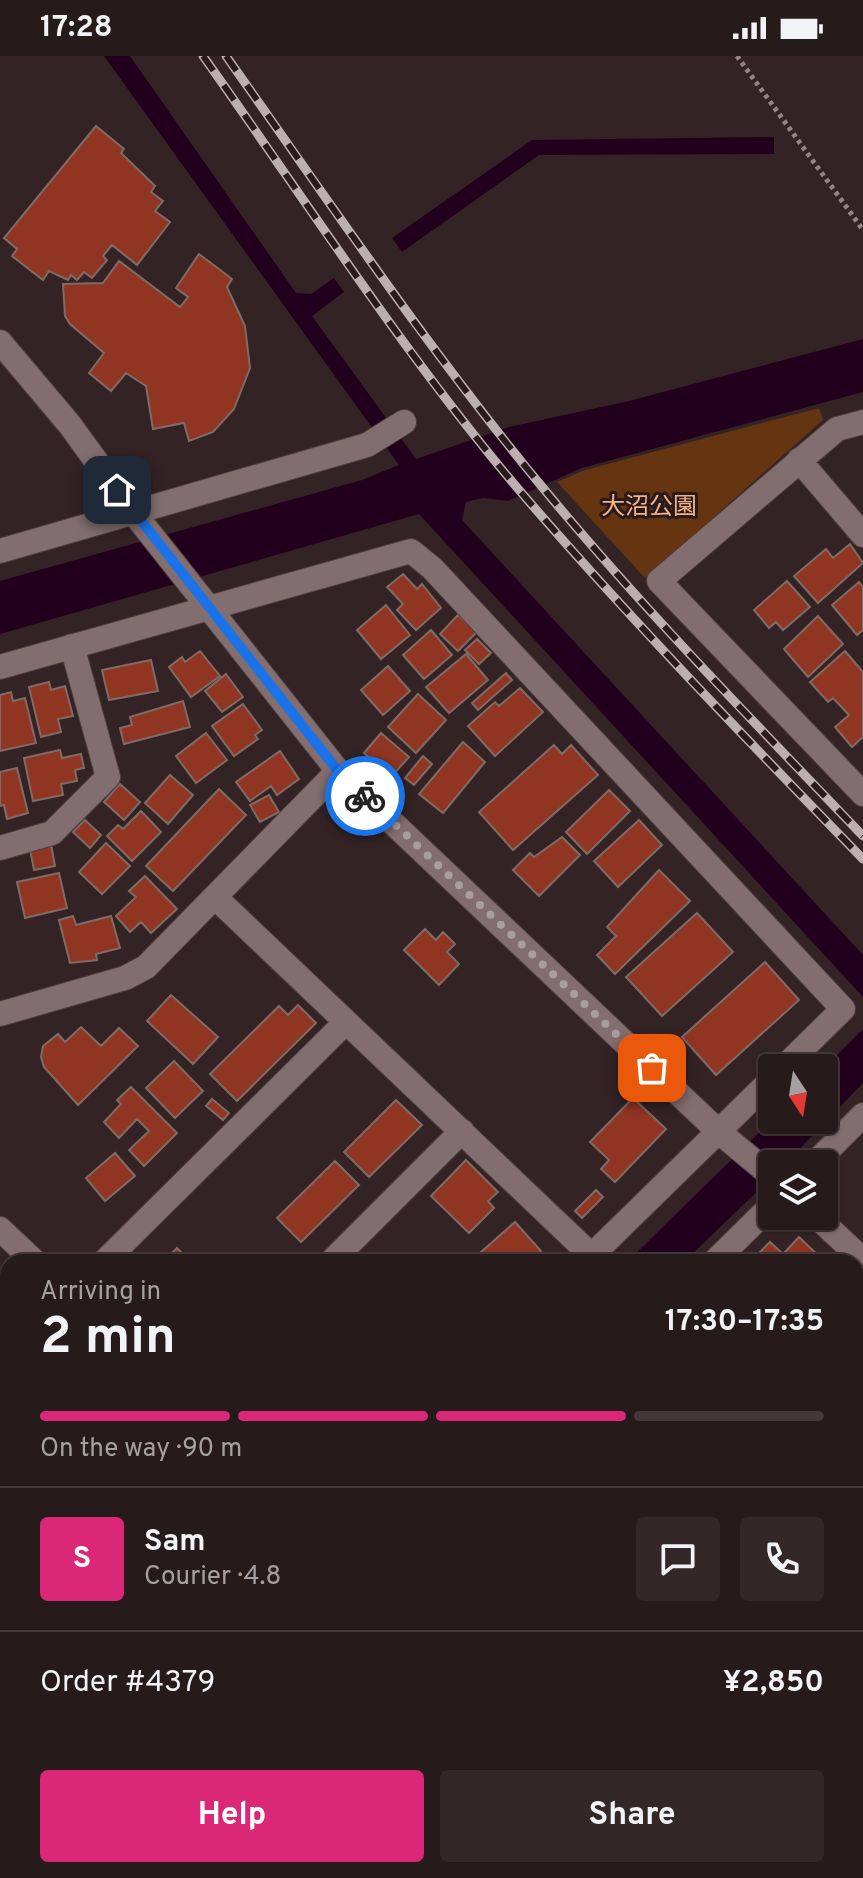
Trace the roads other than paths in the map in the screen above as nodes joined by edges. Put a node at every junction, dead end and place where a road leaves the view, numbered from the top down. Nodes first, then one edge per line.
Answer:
1 (0, 342) edge
2 (404, 422) dead end
3 (863, 422) edge
4 (799, 460) junction
5 (133, 512) junction
6 (863, 535) edge
7 (0, 551) edge
8 (202, 600) junction
9 (72, 646) junction
10 (0, 667) edge
11 (338, 771) junction
12 (863, 794) edge
13 (0, 848) edge
14 (216, 898) junction
15 (0, 1014) edge
16 (346, 1022) junction
17 (797, 1054) edge
18 (758, 1098) edge
19 (863, 1115) edge
20 (462, 1131) junction
21 (727, 1139) junction
22 (828, 1150) edge
23 (758, 1164) edge
24 (758, 1219) edge
25 (0, 1229) edge
26 (831, 1230) edge
27 (27, 1254) edge
28 (112, 1254) edge
29 (339, 1254) edge
30 (583, 1254) edge
31 (594, 1254) edge
32 (722, 1254) edge
33 (857, 1254) edge

1 - 5 street
2 - 5 street
3 - 4 street
4 - 6 street
4 - 12 street
5 - 7 street
5 - 8 street
8 - 9 street
8 - 11 street
8 - 17 street
9 - 10 street
9 - 13 street
11 - 14 street
11 - 21 street
14 - 15 street
14 - 16 street
16 - 20 street
16 - 28 street
18 - 21 street
19 - 22 street
20 - 29 street
20 - 30 street
21 - 23 street
21 - 31 street
24 - 32 street
25 - 27 street
26 - 33 street

